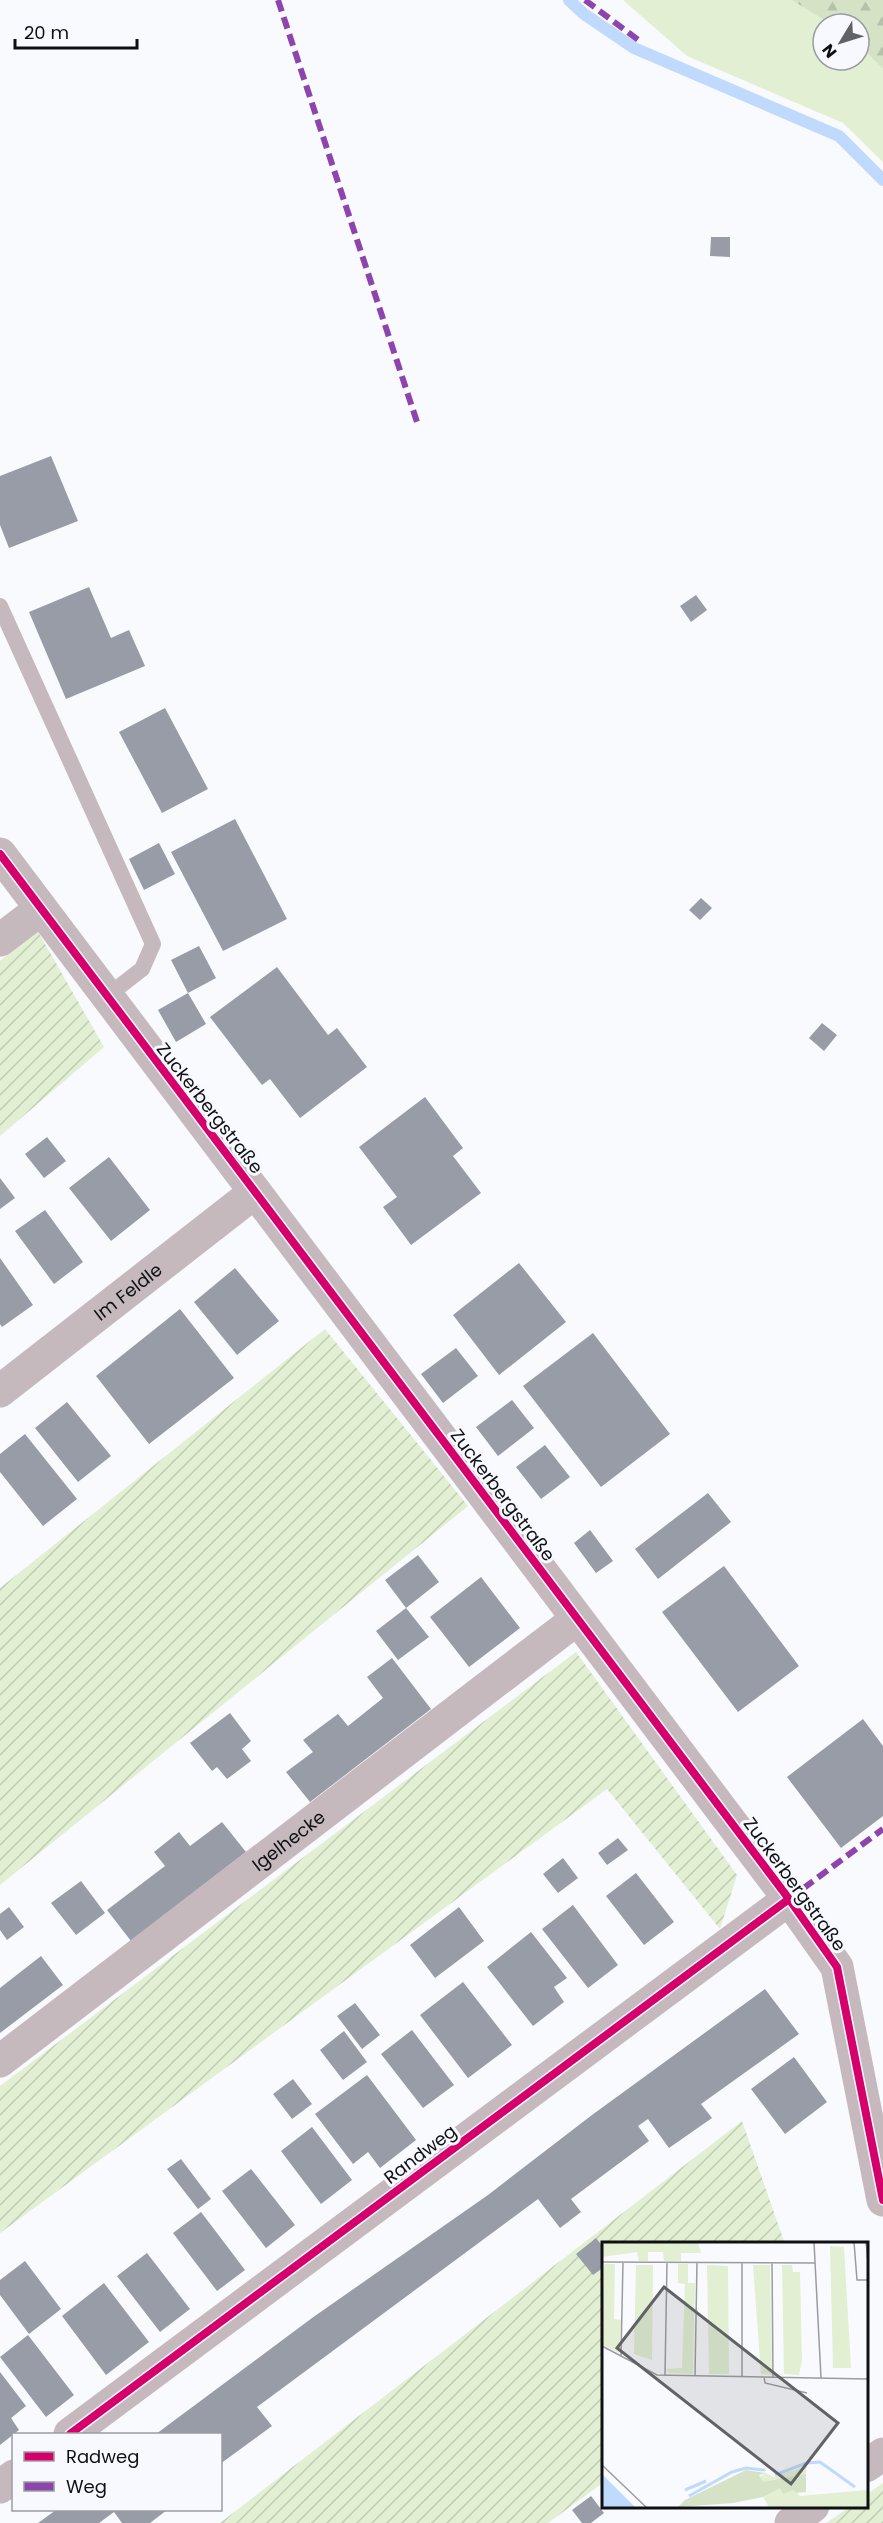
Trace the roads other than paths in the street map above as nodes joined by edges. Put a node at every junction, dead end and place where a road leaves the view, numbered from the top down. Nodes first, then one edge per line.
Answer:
1 (0, 606) edge
2 (0, 854) edge
3 (41, 909) junction
4 (0, 940) edge
5 (106, 997) junction
6 (255, 1192) junction
7 (0, 1391) edge
8 (578, 1619) junction
9 (789, 1899) junction
10 (0, 2061) edge
11 (883, 2200) edge
12 (71, 2433) edge
13 (883, 2454) edge
14 (868, 2465) edge
15 (12, 2478) edge
16 (0, 2487) edge
17 (810, 2508) edge
18 (791, 2523) edge

1 - 5 lane
2 - 3 street, Zuckerbergstraße
3 - 4 street
3 - 5 street, Zuckerbergstraße
5 - 6 street, Zuckerbergstraße
6 - 7 street, Im Feldle
6 - 8 street, Zuckerbergstraße
8 - 9 street, Zuckerbergstraße
8 - 10 street, Igelhecke
9 - 11 street, Zuckerbergstraße
9 - 12 street, Randweg
13 - 14 street
15 - 16 street
17 - 18 street

